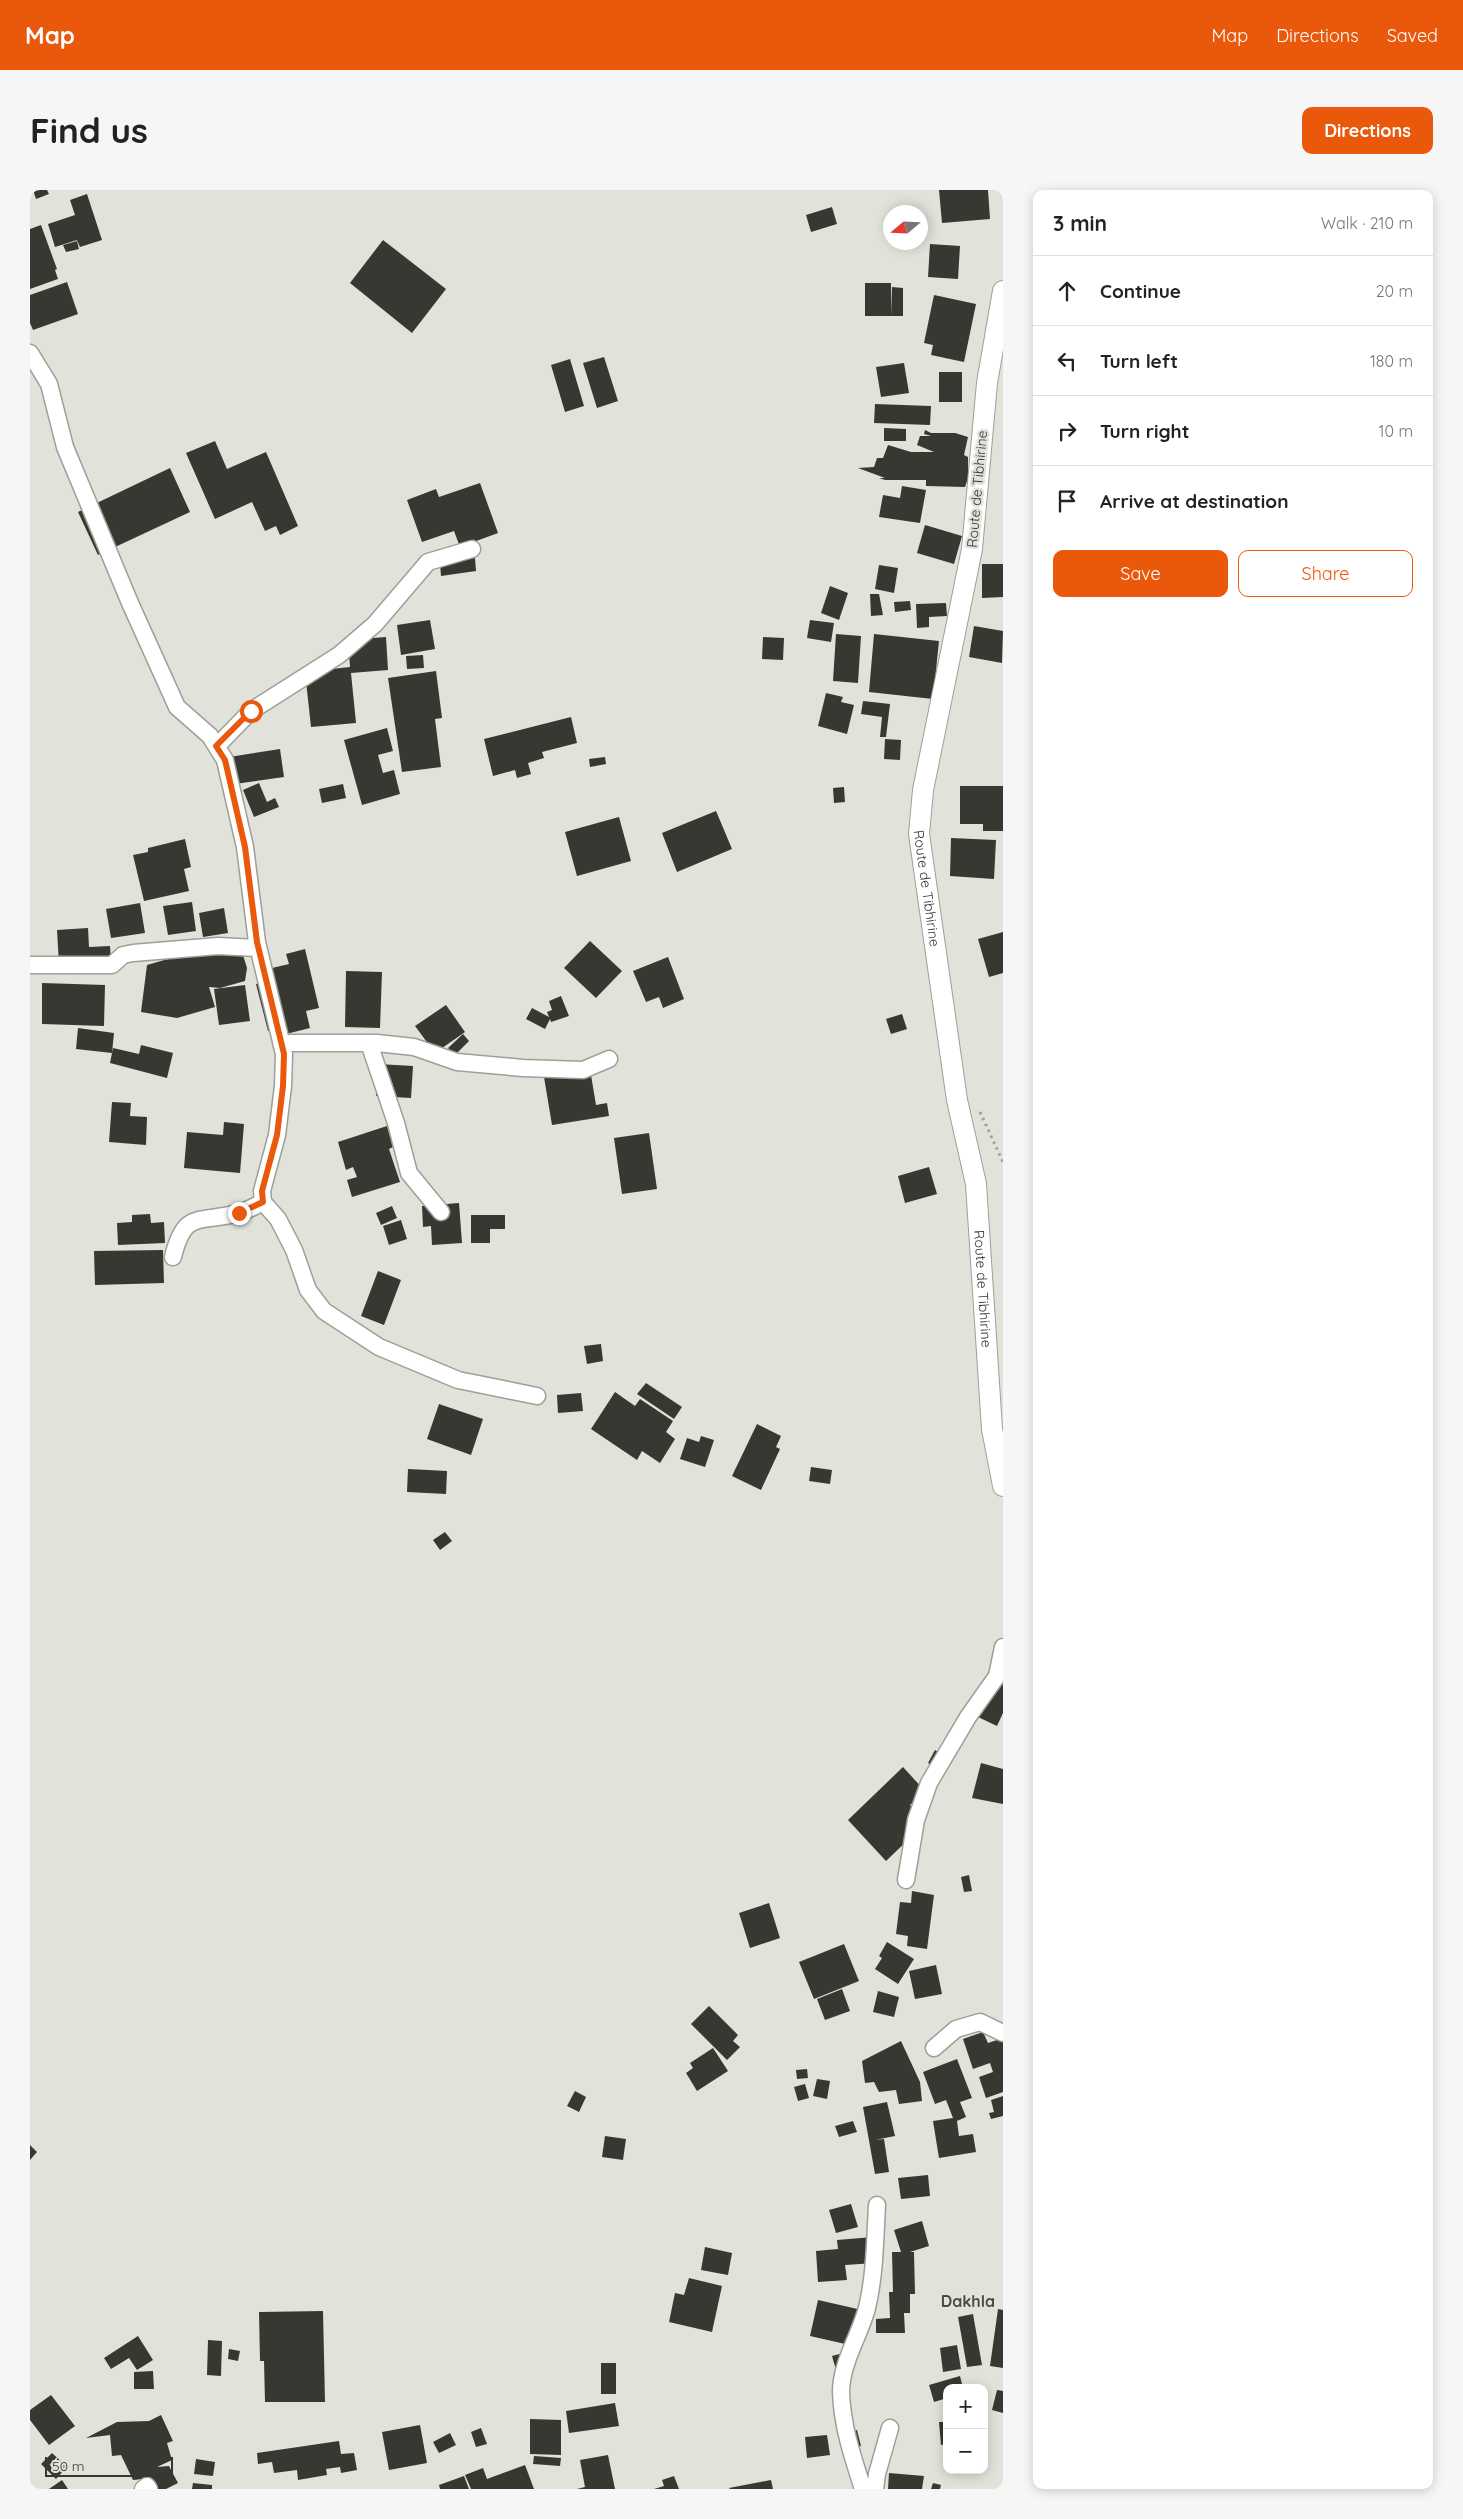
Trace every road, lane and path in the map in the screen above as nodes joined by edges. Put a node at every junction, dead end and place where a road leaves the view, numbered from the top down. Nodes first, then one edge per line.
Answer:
1 (1003, 291) edge
2 (30, 352) edge
3 (472, 549) dead end
4 (216, 746) junction
5 (258, 948) junction
6 (30, 965) edge
7 (281, 1042) junction
8 (369, 1043) junction
9 (609, 1059) dead end
10 (263, 1202) junction
11 (441, 1212) dead end
12 (173, 1257) dead end
13 (537, 1396) dead end
14 (1003, 1486) edge
15 (1003, 1648) edge
16 (906, 1880) dead end
17 (1003, 2033) edge
18 (934, 2048) dead end
19 (877, 2205) dead end
20 (890, 2428) dead end
21 (143, 2489) edge
22 (149, 2489) edge
23 (863, 2489) edge
24 (875, 2489) edge

1 - 14 street, Route de Tibhirine
2 - 4 street
3 - 4 street
4 - 5 street
5 - 6 street
5 - 7 street
7 - 8 street
7 - 10 street
8 - 9 street
8 - 11 street
10 - 12 street
10 - 13 street
15 - 16 street
17 - 18 street
19 - 23 street
20 - 24 street
21 - 22 street

